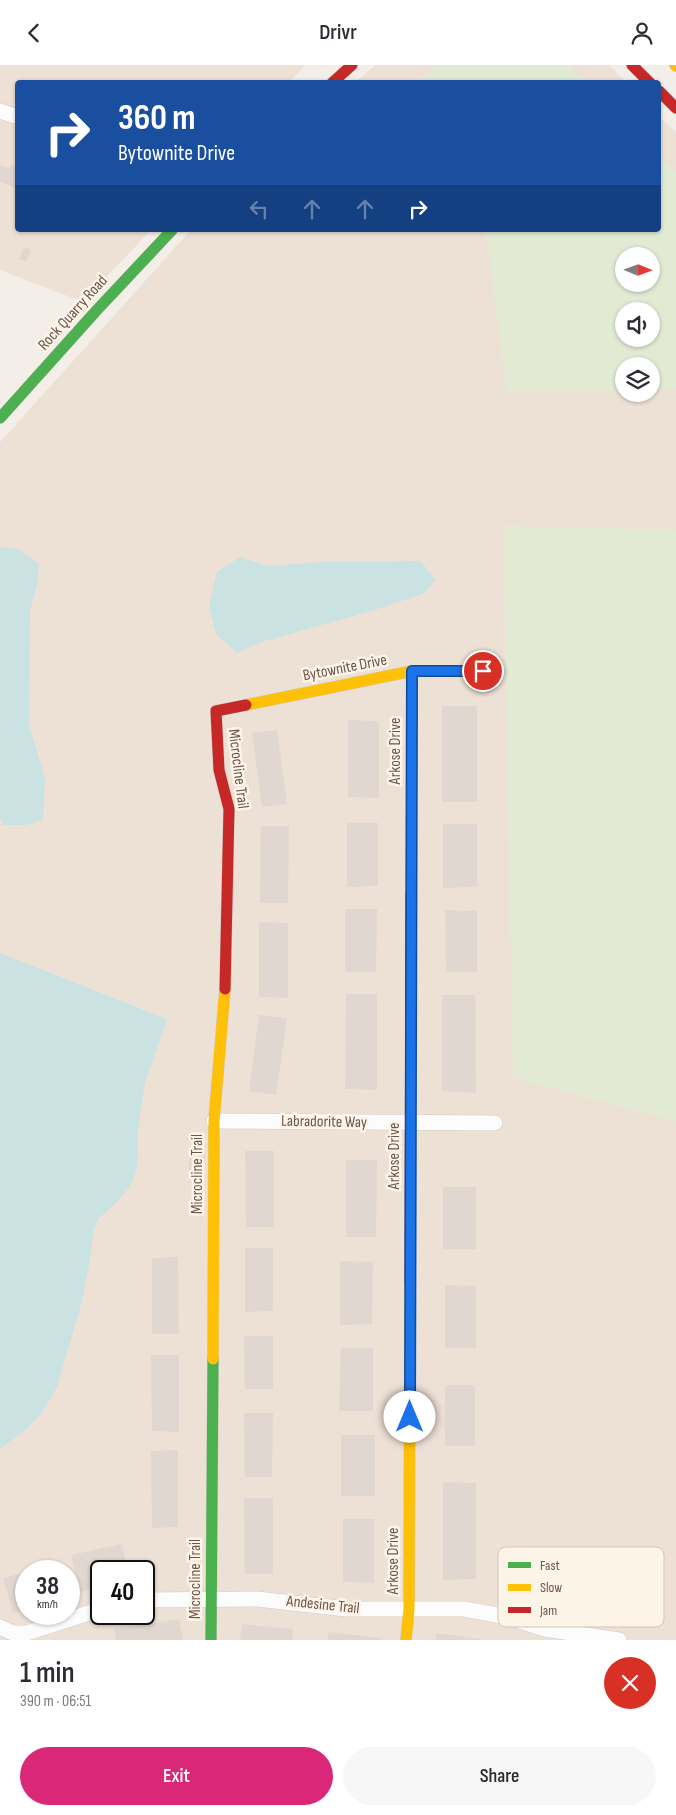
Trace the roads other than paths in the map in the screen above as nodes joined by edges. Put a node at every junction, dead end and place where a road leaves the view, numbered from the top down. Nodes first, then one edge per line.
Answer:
1 (352, 65) edge
2 (632, 65) edge
3 (335, 80) edge
4 (647, 80) edge
5 (661, 93) edge
6 (676, 108) edge
7 (0, 111) edge
8 (15, 116) edge
9 (170, 232) edge
10 (0, 418) edge
11 (412, 671) junction
12 (483, 671) dead end
13 (216, 711) joint
14 (214, 1121) junction
15 (410, 1123) junction
16 (495, 1123) dead end
17 (212, 1599) junction
18 (155, 1600) edge
19 (409, 1609) junction
20 (90, 1613) edge
21 (498, 1615) edge
22 (0, 1627) edge
23 (538, 1627) edge
24 (211, 1640) edge
25 (406, 1640) edge
26 (620, 1640) edge

1 - 3 street
2 - 4 street
5 - 6 street
7 - 8 street
9 - 10 street, Rock Quarry Road
11 - 12 street, Bytownite Drive
11 - 13 street, Bytownite Drive
11 - 15 street, Arkose Drive
13 - 14 street, Microcline Trail
14 - 15 street, Labradorite Way
14 - 17 street, Microcline Trail
15 - 16 street, Labradorite Way
15 - 19 street, Arkose Drive
17 - 18 street, Andesine Trail
17 - 19 street, Andesine Trail
17 - 24 street, Microcline Trail
19 - 21 street, Andesine Trail
19 - 25 street, Arkose Drive
20 - 22 street
23 - 26 street, Andesine Trail

